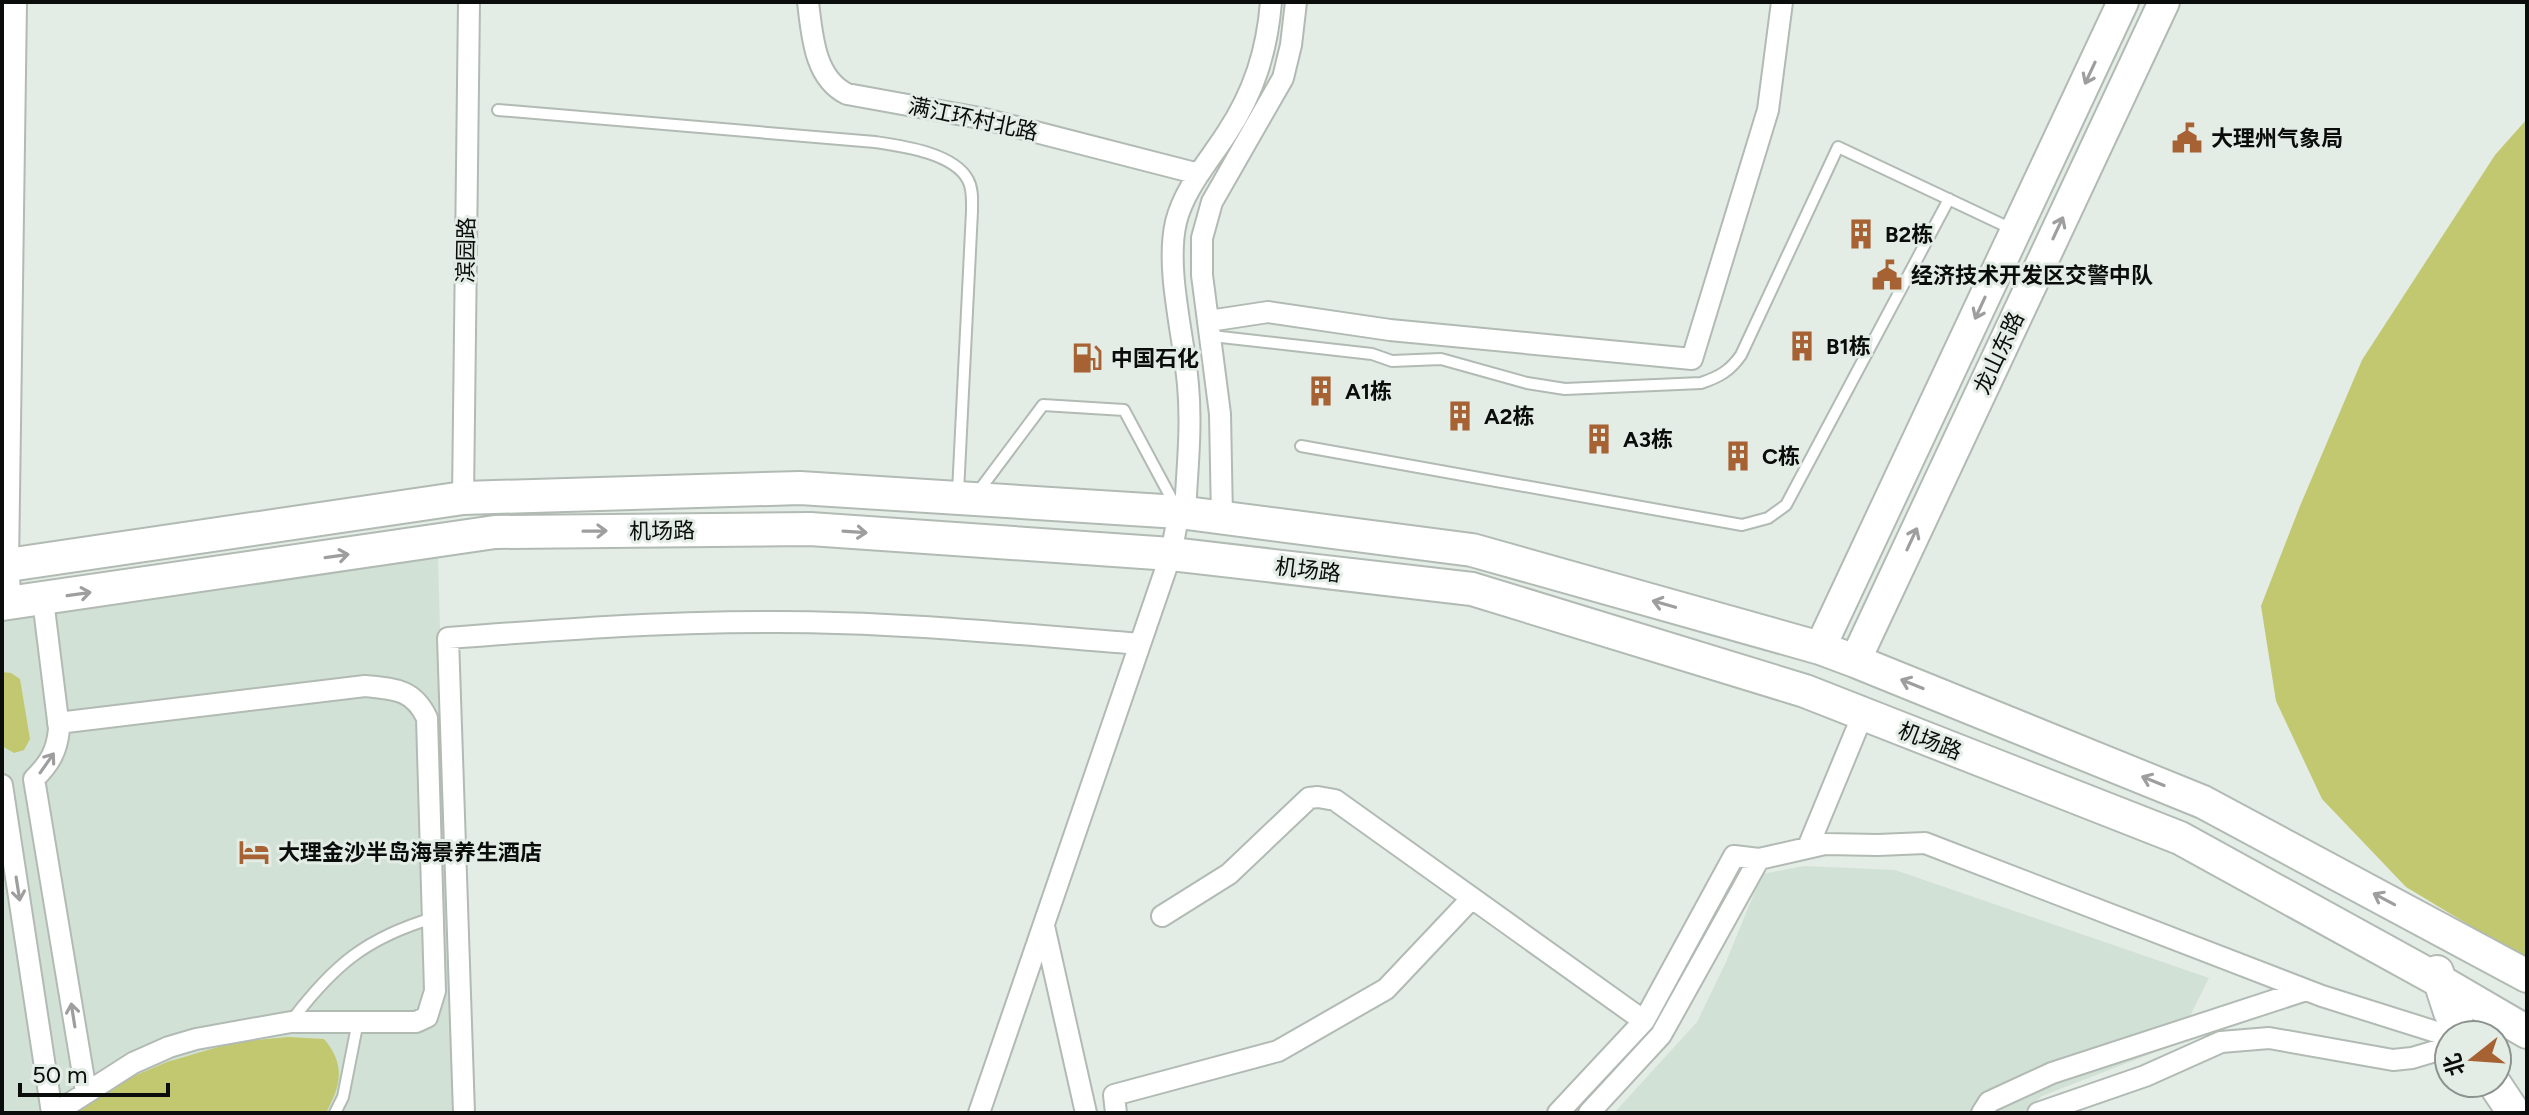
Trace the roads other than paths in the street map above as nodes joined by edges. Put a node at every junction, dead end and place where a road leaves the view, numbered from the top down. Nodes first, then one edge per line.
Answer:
1 (11, 2) edge
2 (469, 2) edge
3 (808, 2) edge
4 (1271, 2) edge
5 (1296, 2) edge
6 (1782, 2) edge
7 (2123, 2) edge
8 (2164, 2) edge
9 (498, 110) dead end
10 (1199, 174) junction
11 (1949, 199) junction
12 (2016, 231) junction
13 (1210, 328) junction
14 (1301, 446) dead end
15 (463, 498) junction
16 (965, 498) junction
17 (1182, 512) junction
18 (1222, 518) junction
19 (1171, 554) junction
20 (2, 566) edge
21 (1854, 576) junction
22 (1887, 592) junction
23 (43, 600) junction
24 (4, 604) edge
25 (1140, 644) junction
26 (1820, 648) junction
27 (1855, 661) junction
28 (1863, 714) junction
29 (58, 723) junction
30 (2, 785) edge
31 (1808, 847) junction
32 (1759, 859) junction
33 (1472, 898) junction
34 (1162, 916) dead end
35 (433, 918) junction
36 (2428, 923) junction
37 (1044, 926) junction
38 (2527, 976) edge
39 (2438, 980) junction
40 (2306, 990) junction
41 (2454, 1019) edge
42 (358, 1021) junction
43 (1644, 1021) junction
44 (291, 1022) junction
45 (2433, 1031) edge
46 (2527, 1032) edge
47 (2433, 1052) edge
48 (86, 1092) junction
49 (53, 1113) edge
50 (335, 1113) edge
51 (464, 1113) edge
52 (979, 1113) edge
53 (1086, 1113) edge
54 (1116, 1113) edge
55 (1558, 1113) edge
56 (1589, 1113) edge
57 (1982, 1113) edge
58 (2038, 1113) edge

1 - 20 main road
2 - 15 street, 滨园路
3 - 10 street, 满江环村北路
4 - 10 street
5 - 13 street
6 - 13 street
7 -> 12 main road, 龙山东路
22 -> 8 main road, 龙山东路
9 - 16 lane
10 - 17 street
11 - 12 lane
11 - 13 lane
11 - 14 lane
12 -> 21 main road, 龙山东路
13 - 18 street
15 - 16 main road, 机场路
15 - 20 main road, 机场路
16 - 17 main road, 机场路
16 - 17 lane
17 - 18 main road, 机场路
17 - 19 street
26 -> 18 main road, 机场路
23 -> 19 main road, 机场路
19 - 25 street
19 - 28 main road, 机场路
20 - 24 main road
21 - 22 main road
21 - 26 main road, 龙山东路
22 - 27 main road, 龙山东路
23 - 24 main road, 机场路
23 - 29 street
25 - 37 street
25 - 51 street
26 - 27 main road, 机场路
36 -> 27 main road, 机场路
28 - 31 street
28 - 39 main road, 机场路
29 - 35 street
48 -> 29 street
30 -> 49 street
31 - 32 street
31 - 40 street
32 - 43 street
32 - 56 street
33 - 34 street
33 - 43 street
33 - 54 street
35 - 42 street
35 - 44 lane
36 - 38 main road, 机场路
36 - 39 main road
37 - 52 street
37 - 53 street
39 - 41 main road
39 - 46 main road, 机场路
40 - 45 street
40 - 57 street
42 - 44 street
42 - 50 lane
43 - 55 street
44 - 48 street
47 - 58 street
48 - 49 street

